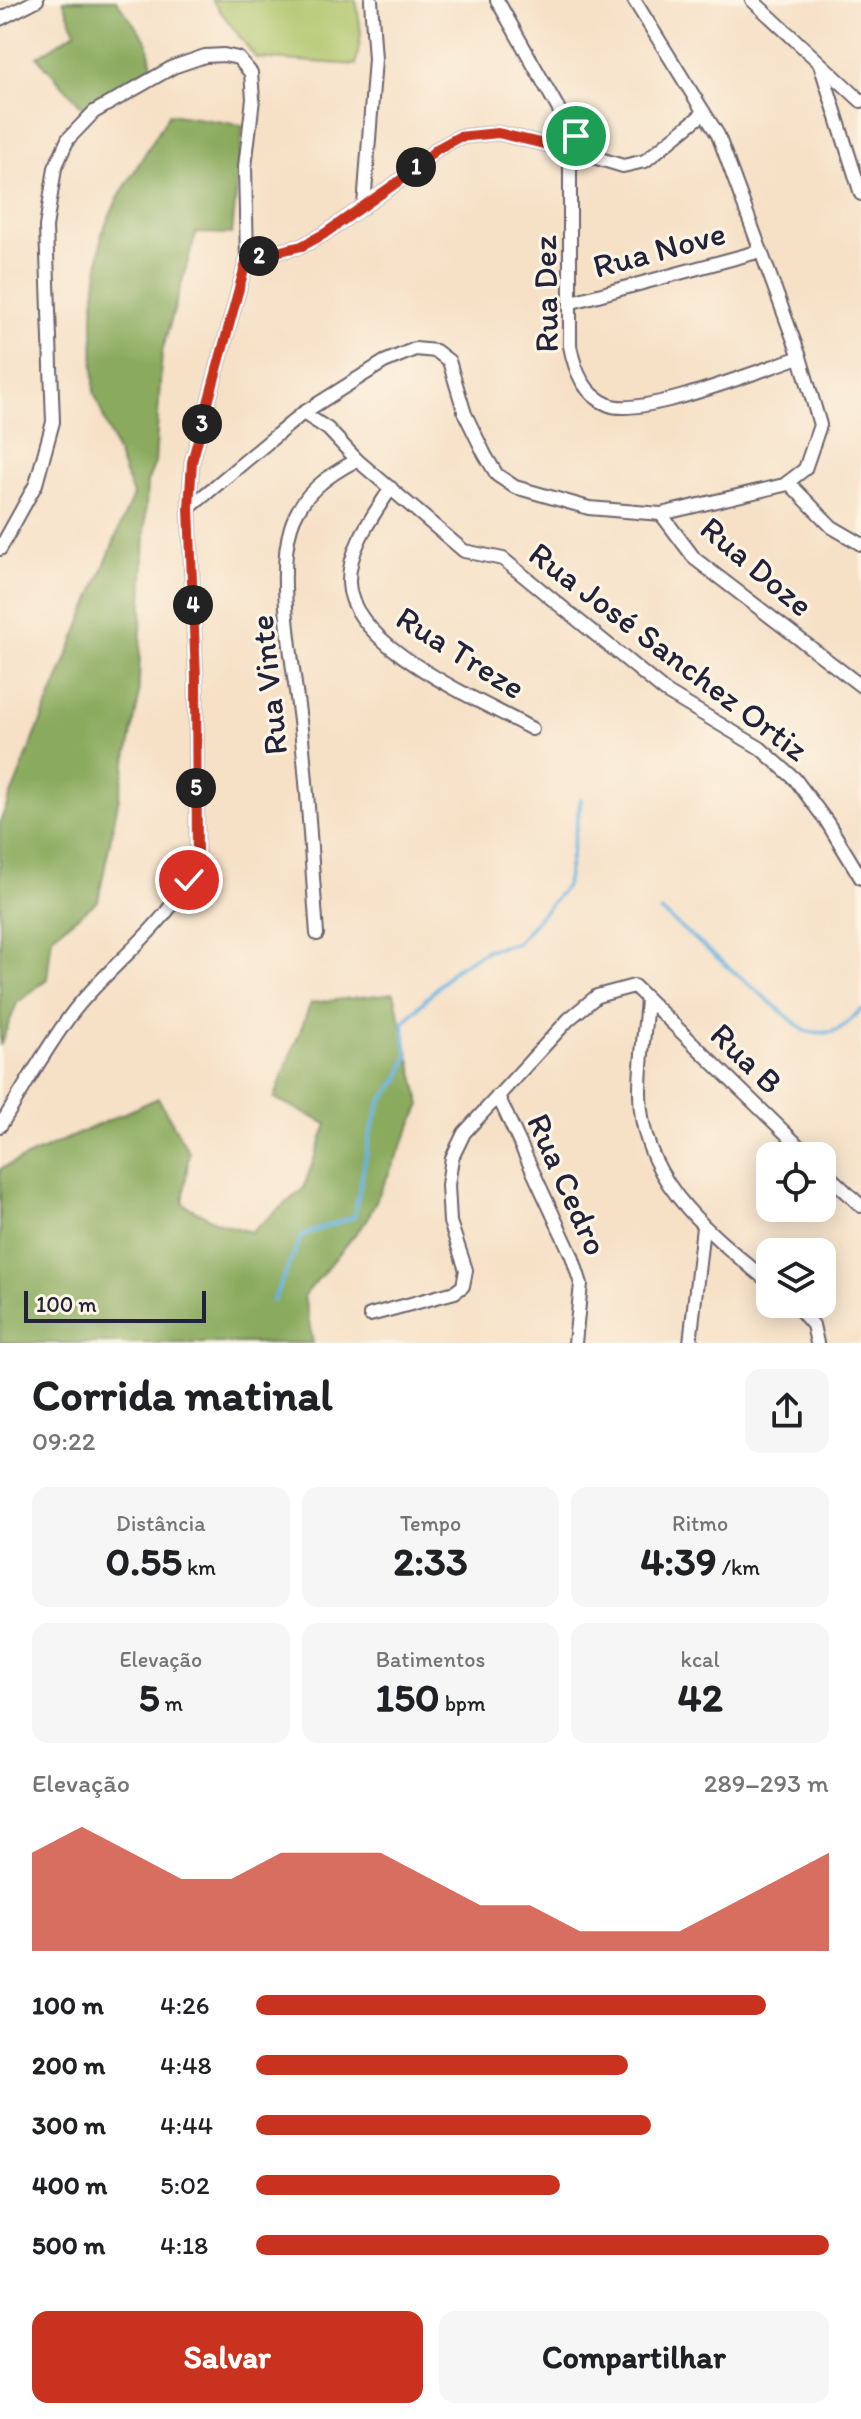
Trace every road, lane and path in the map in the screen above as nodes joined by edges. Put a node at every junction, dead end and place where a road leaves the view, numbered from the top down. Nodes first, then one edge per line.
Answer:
1 (37, 0) edge
2 (371, 0) edge
3 (497, 0) edge
4 (634, 0) edge
5 (752, 0) edge
6 (0, 19) edge
7 (820, 63) junction
8 (861, 101) edge
9 (704, 113) junction
10 (572, 133) junction
11 (561, 148) junction
12 (587, 155) junction
13 (570, 159) junction
14 (861, 194) edge
15 (364, 206) junction
16 (761, 251) junction
17 (247, 259) junction
18 (572, 302) junction
19 (800, 357) junction
20 (303, 413) junction
21 (357, 460) junction
22 (788, 482) junction
23 (391, 488) junction
24 (189, 508) junction
25 (661, 514) junction
26 (861, 544) edge
27 (0, 549) edge
28 (861, 686) edge
29 (532, 729) dead end
30 (861, 878) edge
31 (317, 934) dead end
32 (647, 999) junction
33 (498, 1096) junction
34 (0, 1126) edge
35 (795, 1142) edge
36 (836, 1182) edge
37 (861, 1206) edge
38 (703, 1227) junction
39 (756, 1271) edge
40 (370, 1315) dead end
41 (807, 1318) edge
42 (575, 1343) edge
43 (690, 1343) edge
44 (817, 1343) edge

1 - 6 street
2 - 15 street
3 - 10 street
4 - 9 street
5 - 7 street
7 - 8 street
7 - 14 street
9 - 12 street
9 - 16 street
10 - 11 street
10 - 12 street
11 - 13 street
11 - 15 street
12 - 13 street
13 - 18 street, Rua Dez
15 - 17 street
16 - 18 street, Rua Nove
16 - 19 street
17 - 24 street
17 - 27 street
18 - 19 street, Rua Dez
19 - 22 street
20 - 21 street, Rua José Sanchez Ortiz
20 - 24 street
20 - 25 street
21 - 23 street, Rua José Sanchez Ortiz
21 - 31 street, Rua Vinte
22 - 25 street
22 - 26 street
23 - 29 street, Rua Treze
23 - 30 street, Rua José Sanchez Ortiz
24 - 34 street
25 - 28 street, Rua Doze
32 - 33 street
32 - 35 street, Rua B
32 - 38 street
33 - 40 street
33 - 42 street, Rua Cedro
36 - 37 street
38 - 39 street
38 - 43 street
41 - 44 street

